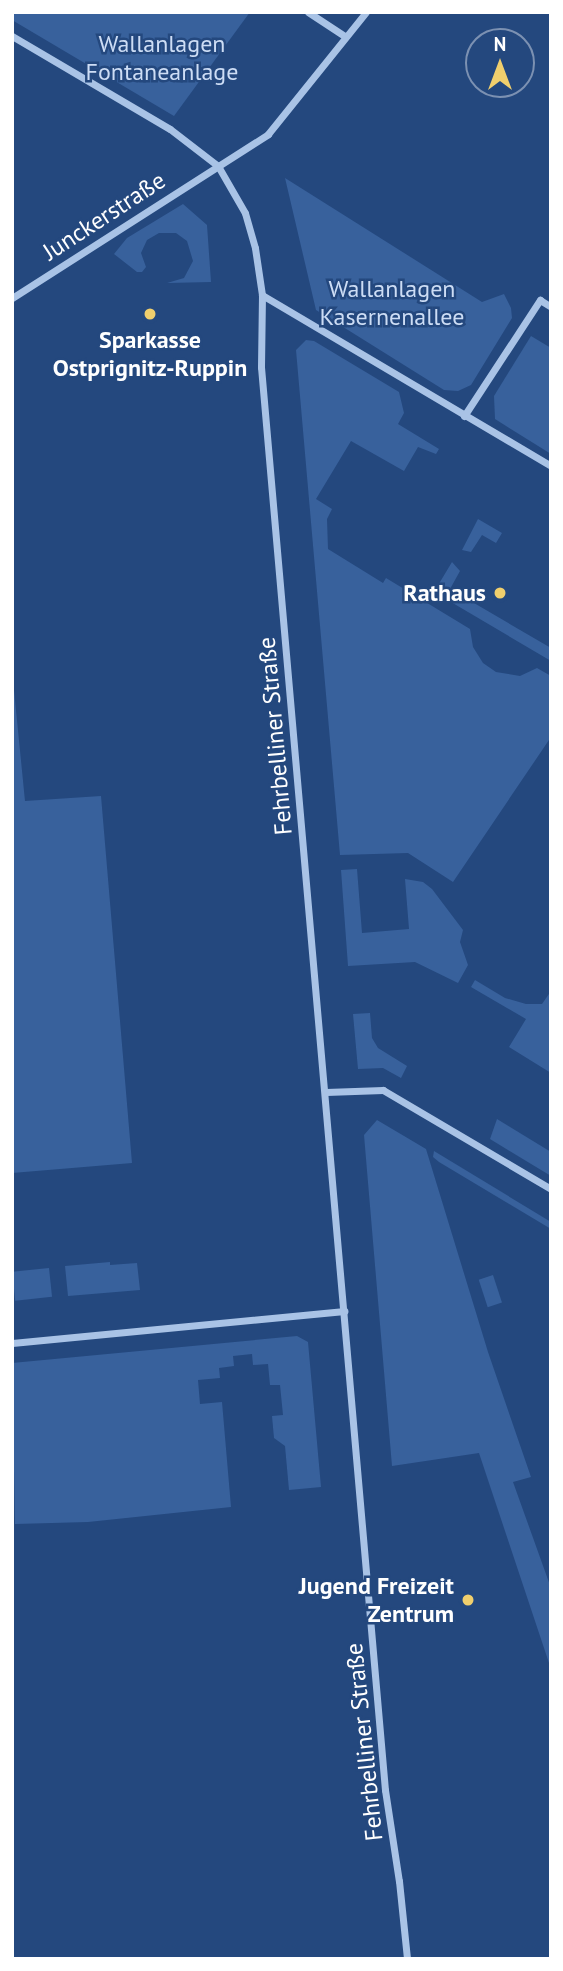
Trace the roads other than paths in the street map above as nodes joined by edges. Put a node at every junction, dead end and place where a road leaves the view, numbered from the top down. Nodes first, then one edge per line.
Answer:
1 (308, 12) edge
2 (366, 12) edge
3 (12, 36) edge
4 (346, 37) junction
5 (218, 166) junction
6 (262, 295) junction
7 (12, 298) edge
8 (551, 307) edge
9 (464, 416) junction
10 (551, 466) edge
11 (326, 1092) junction
12 (551, 1189) edge
13 (344, 1311) junction
14 (12, 1343) edge
15 (407, 1959) edge

1 - 4 street
2 - 4 street, Junckerstraße
3 - 5 street
4 - 5 street, Junckerstraße
5 - 6 street, Fehrbelliner Straße
5 - 7 street, Junckerstraße
6 - 9 street
6 - 11 street, Fehrbelliner Straße
8 - 9 street
9 - 10 street
11 - 12 street
11 - 13 street, Fehrbelliner Straße
13 - 14 street
13 - 15 street, Fehrbelliner Straße

